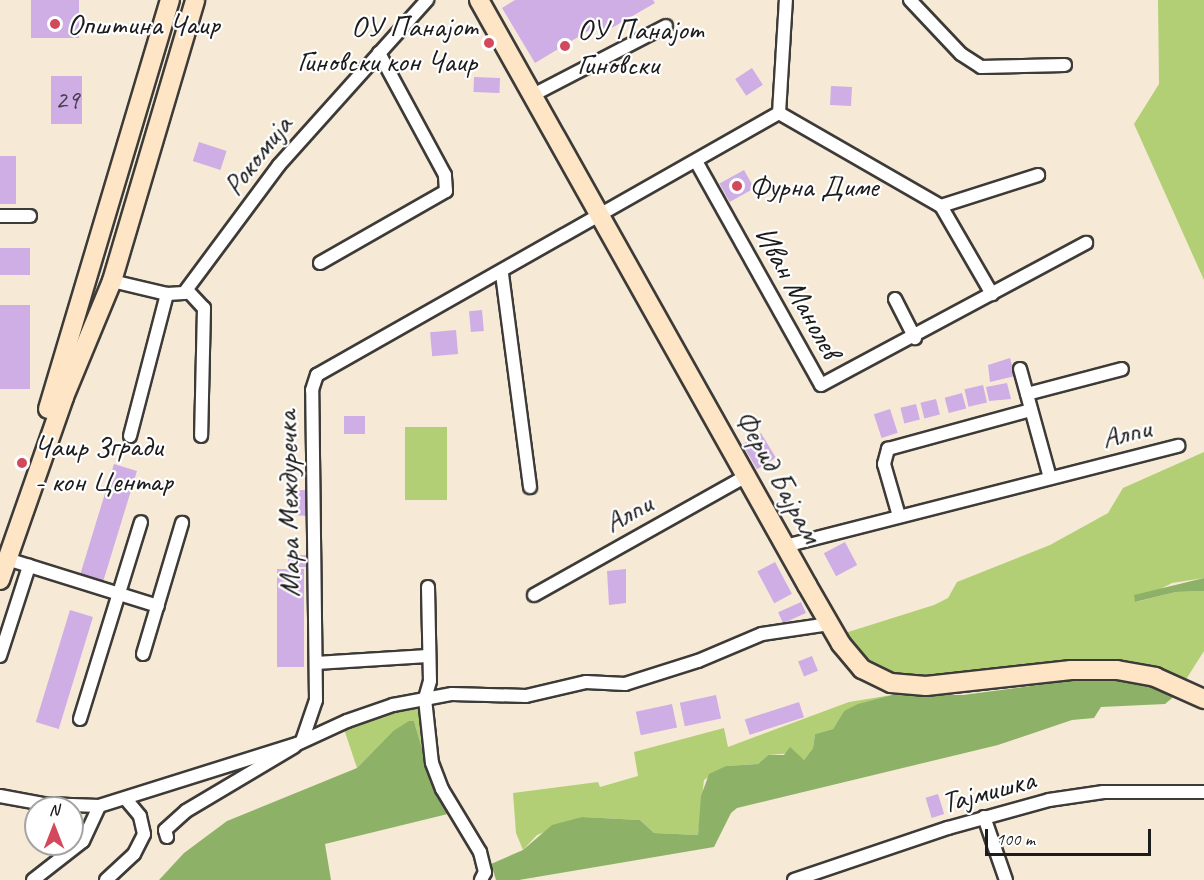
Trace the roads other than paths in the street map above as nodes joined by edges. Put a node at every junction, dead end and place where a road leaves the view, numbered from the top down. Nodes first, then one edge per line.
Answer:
1 (170, 0) edge
2 (195, 0) edge
3 (427, 0) edge
4 (479, 0) edge
5 (786, 0) edge
6 (910, 0) edge
7 (666, 26) dead end
8 (379, 53) junction
9 (1065, 65) dead end
10 (531, 96) junction
11 (779, 113) junction
12 (697, 163) junction
13 (1038, 175) dead end
14 (941, 206) junction
15 (0, 216) edge
16 (30, 216) dead end
17 (601, 216) junction
18 (1086, 243) dead end
19 (320, 263) dead end
20 (502, 273) junction
21 (112, 281) junction
22 (187, 290) junction
23 (167, 294) junction
24 (992, 294) junction
25 (895, 299) dead end
26 (915, 338) junction
27 (1020, 369) dead end
28 (1122, 369) dead end
29 (1027, 394) junction
30 (1031, 410) junction
31 (130, 436) dead end
32 (201, 436) dead end
33 (1178, 446) dead end
34 (746, 476) junction
35 (1050, 478) junction
36 (530, 487) dead end
37 (21, 514) junction
38 (899, 516) junction
39 (141, 522) dead end
40 (182, 523) dead end
41 (785, 546) junction
42 (7, 560) junction
43 (29, 566) junction
44 (0, 580) edge
45 (428, 587) dead end
46 (120, 594) junction
47 (534, 595) dead end
48 (158, 606) junction
49 (829, 624) junction
50 (143, 654) dead end
51 (0, 656) edge
52 (428, 656) junction
53 (316, 663) junction
54 (425, 699) junction
55 (1204, 699) edge
56 (80, 719) dead end
57 (300, 743) junction
58 (1204, 792) edge
59 (0, 796) edge
60 (125, 798) junction
61 (99, 806) junction
62 (984, 817) junction
63 (167, 837) dead end
64 (33, 880) edge
65 (106, 880) edge
66 (481, 880) edge
67 (794, 880) edge
68 (1006, 880) edge

1 - 37 street
2 - 21 street
3 - 8 street, Рокомија
4 - 10 street, Ферид Бајрам
5 - 11 street
6 - 9 street
7 - 10 street
8 - 19 street
8 - 22 street, Рокомија
10 - 17 street, Ферид Бајрам
11 - 12 street
11 - 14 street
12 - 17 street
12 - 26 street, Иван Манолев
13 - 14 street
14 - 24 street
15 - 16 street
17 - 20 street, Мара Междуречка
17 - 34 street, Ферид Бајрам
18 - 24 street, Иван Манолев
20 - 36 street
20 - 53 street, Мара Междуречка
21 - 23 street
21 - 37 street
22 - 23 street
22 - 32 street
23 - 31 street
24 - 26 street, Иван Манолев
25 - 26 street
27 - 29 street
28 - 29 street, Алпи
29 - 30 street
30 - 35 street
30 - 38 street
33 - 35 street, Алпи
34 - 41 street, Ферид Бајрам
34 - 47 street, Алпи
35 - 38 street, Алпи
37 - 42 street
38 - 41 street, Алпи
39 - 46 street
40 - 48 street
41 - 49 street, Ферид Бајрам
42 - 43 street
42 - 44 street
43 - 46 street
43 - 51 street
45 - 52 street
46 - 48 street
46 - 56 street
48 - 50 street
49 - 54 street
49 - 55 street, Ферид Бајрам
52 - 53 street
52 - 54 street
53 - 57 street
54 - 57 street
54 - 66 street
57 - 60 street
57 - 63 street
58 - 62 street, Тајмишка
59 - 61 street
60 - 61 street
60 - 65 street
61 - 64 street
62 - 67 street, Тајмишка
62 - 68 street

